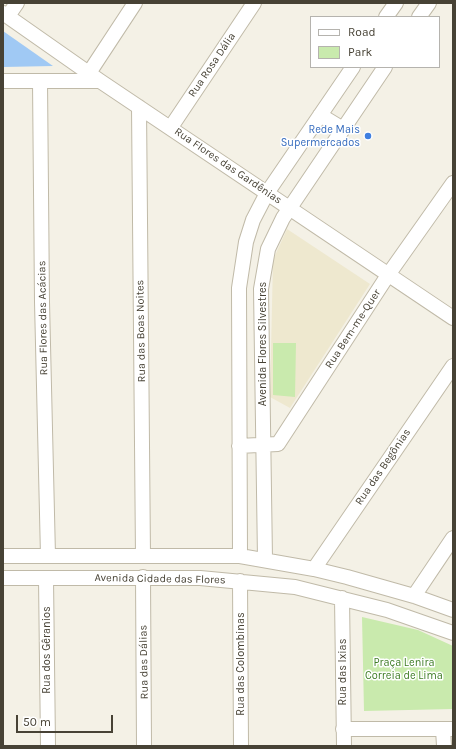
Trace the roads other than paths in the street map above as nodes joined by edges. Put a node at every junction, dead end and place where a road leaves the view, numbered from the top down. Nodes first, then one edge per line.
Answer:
1 (17, 3) edge
2 (135, 3) edge
3 (254, 3) edge
4 (396, 3) edge
5 (429, 3) edge
6 (5, 14) edge
7 (387, 16) edge
8 (420, 16) edge
9 (351, 68) edge
10 (384, 68) edge
11 (94, 77) junction
12 (3, 81) edge
13 (40, 81) junction
14 (139, 107) junction
15 (320, 114) junction
16 (171, 127) junction
17 (343, 129) junction
18 (453, 183) edge
19 (267, 193) junction
20 (290, 208) junction
21 (388, 275) junction
22 (453, 318) edge
23 (453, 366) edge
24 (239, 446) junction
25 (263, 446) junction
26 (453, 538) edge
27 (3, 556) edge
28 (48, 556) junction
29 (109, 556) junction
30 (143, 556) junction
31 (240, 556) junction
32 (265, 559) junction
33 (314, 568) junction
34 (108, 577) junction
35 (143, 577) junction
36 (3, 578) edge
37 (46, 578) junction
38 (240, 581) junction
39 (414, 596) junction
40 (342, 598) junction
41 (453, 610) edge
42 (453, 633) edge
43 (343, 729) junction
44 (448, 729) edge
45 (48, 746) edge
46 (144, 746) edge
47 (241, 746) edge
48 (344, 746) edge
49 (444, 746) edge

1 - 6 street
2 - 11 street
3 - 16 street, Rua Rosa Dália
4 - 7 street
5 - 8 street
6 - 11 street, Rua Flores das Gardênias
9 - 15 street, Avenida Flores Silvestres
10 - 17 street, Avenida Flores Silvestres
11 - 13 street
11 - 14 street, Rua Flores das Gardênias
12 - 13 street
13 - 28 street, Rua Flores das Acácias
14 - 16 street, Rua Flores das Gardênias
14 - 30 street, Rua das Boas Noites
15 - 17 street
15 - 19 street, Avenida Flores Silvestres
16 - 19 street, Rua Flores das Gardênias
17 - 20 street, Avenida Flores Silvestres
18 - 21 street, Rua Bem-me-Quer
19 - 20 street, Rua Flores das Gardênias
19 - 24 street, Avenida Flores Silvestres
20 - 21 street, Rua Flores das Gardênias
20 - 25 street, Avenida Flores Silvestres
21 - 22 street, Rua Flores das Gardênias
21 - 25 street, Rua Bem-me-Quer
23 - 33 street, Rua das Begônias
24 - 25 street, Rua Bem-me-Quer
24 - 31 street, Avenida Flores Silvestres
25 - 32 street, Avenida Flores Silvestres
26 - 39 street
27 - 28 street, Avenida Cidade das Flores
28 - 29 street, Avenida Cidade das Flores
29 - 30 street, Avenida Cidade das Flores
29 - 34 street
30 - 31 street, Avenida Cidade das Flores
31 - 32 street, Avenida Cidade das Flores
32 - 33 street, Avenida Cidade das Flores
33 - 39 street, Avenida Cidade das Flores
34 - 35 street, Avenida Cidade das Flores
34 - 37 street, Avenida Cidade das Flores
35 - 38 street, Avenida Cidade das Flores
35 - 46 street, Rua das Dálias
36 - 37 street, Avenida Cidade das Flores
37 - 45 street, Rua dos Gêranios
38 - 40 street, Avenida Cidade das Flores
38 - 47 street, Rua das Colombinas
39 - 41 street, Avenida Cidade das Flores
40 - 42 street, Avenida Cidade das Flores
40 - 43 street, Rua das Ixias
43 - 44 street
43 - 48 street, Rua das Ixias
44 - 49 street

